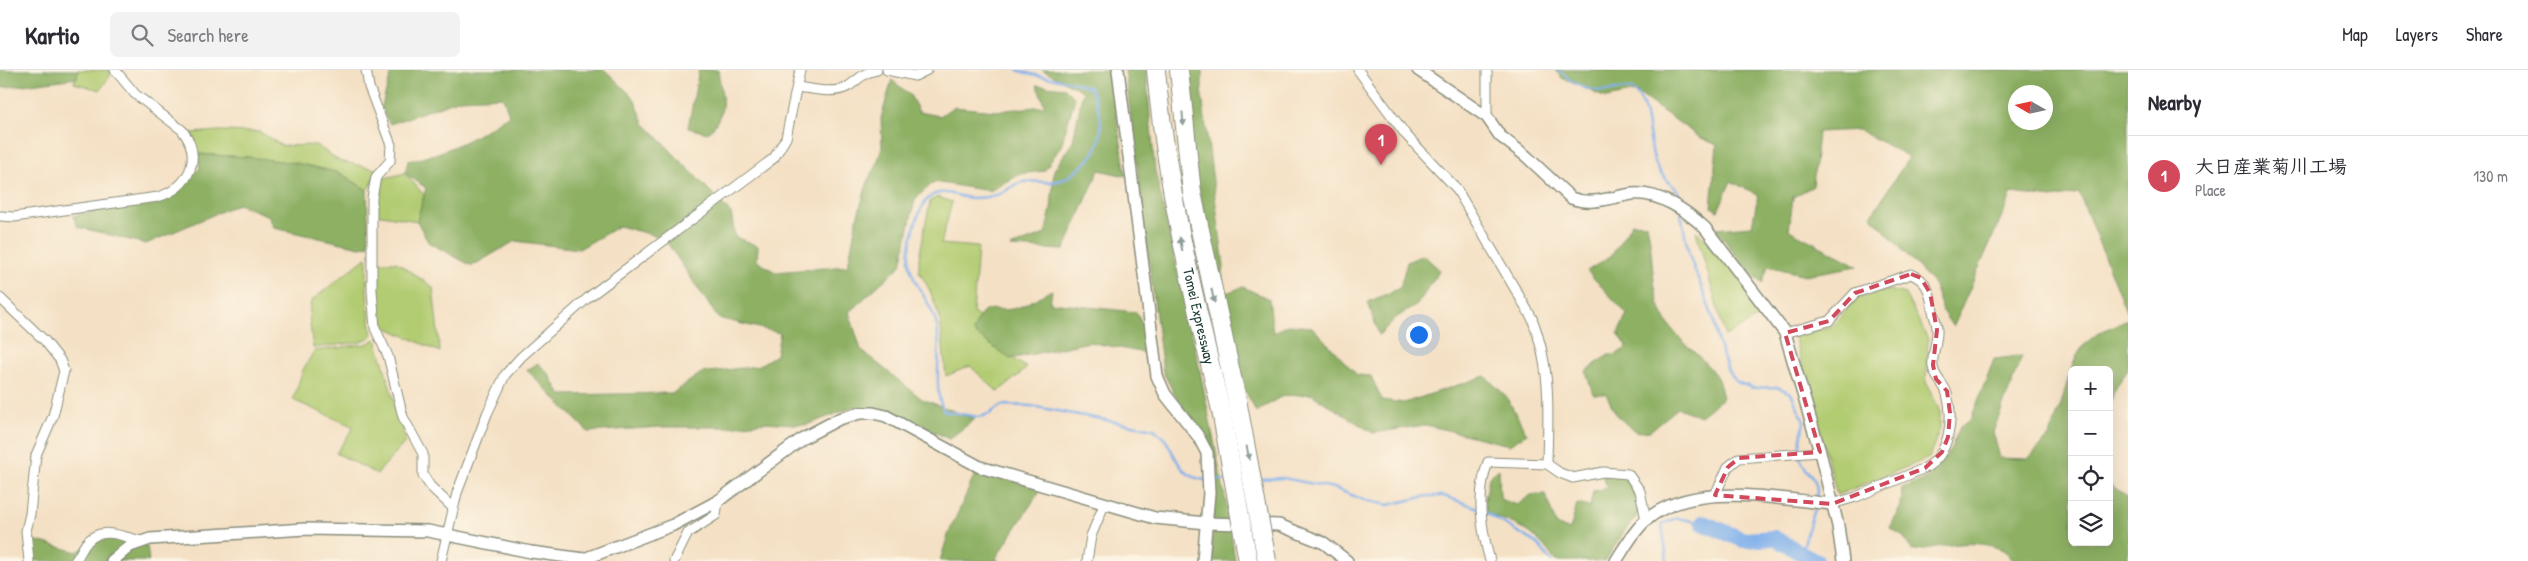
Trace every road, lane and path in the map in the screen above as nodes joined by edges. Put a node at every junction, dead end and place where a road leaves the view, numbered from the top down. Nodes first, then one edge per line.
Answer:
1 (116, 70) edge
2 (366, 70) edge
3 (800, 70) edge
4 (877, 70) edge
5 (887, 70) edge
6 (927, 70) edge
7 (1118, 70) edge
8 (1156, 70) edge
9 (1179, 70) edge
10 (1358, 70) edge
11 (1418, 70) edge
12 (1487, 70) edge
13 (797, 87) junction
14 (1487, 117) junction
15 (0, 216) edge
16 (0, 298) edge
17 (1785, 333) junction
18 (1820, 452) junction
19 (1547, 464) junction
20 (1715, 495) junction
21 (718, 501) junction
22 (1832, 504) junction
23 (1104, 505) junction
24 (454, 508) junction
25 (1646, 520) junction
26 (1206, 524) junction
27 (447, 534) junction
28 (141, 542) junction
29 (586, 560) edge
30 (29, 561) edge
31 (75, 561) edge
32 (112, 561) edge
33 (441, 561) edge
34 (674, 561) edge
35 (1087, 561) edge
36 (1203, 561) edge
37 (1248, 561) edge
38 (1267, 561) edge
39 (1346, 561) edge
40 (1490, 561) edge
41 (1616, 561) edge
42 (1843, 561) edge

1 - 15 street
2 - 24 street
3 - 13 street
4 - 13 street
5 - 6 street
7 - 26 street
37 -> 8 highway, Tomei Expressway, bridge
9 -> 38 highway, Tomei Expressway, bridge
10 - 19 street
11 - 14 street
12 - 14 street
13 - 24 street
14 - 17 street
16 - 30 street
17 - 18 street
17 - 22 street
18 - 20 street
18 - 22 street
19 - 25 street
19 - 40 street
20 - 22 street
20 - 25 street
21 - 23 street
21 - 29 street
21 - 34 street
22 - 42 street
23 - 26 street
23 - 35 street
24 - 27 street
25 - 41 street
26 - 36 street
26 - 39 street
27 - 28 street
27 - 29 street
27 - 33 street
28 - 31 street
28 - 32 street

